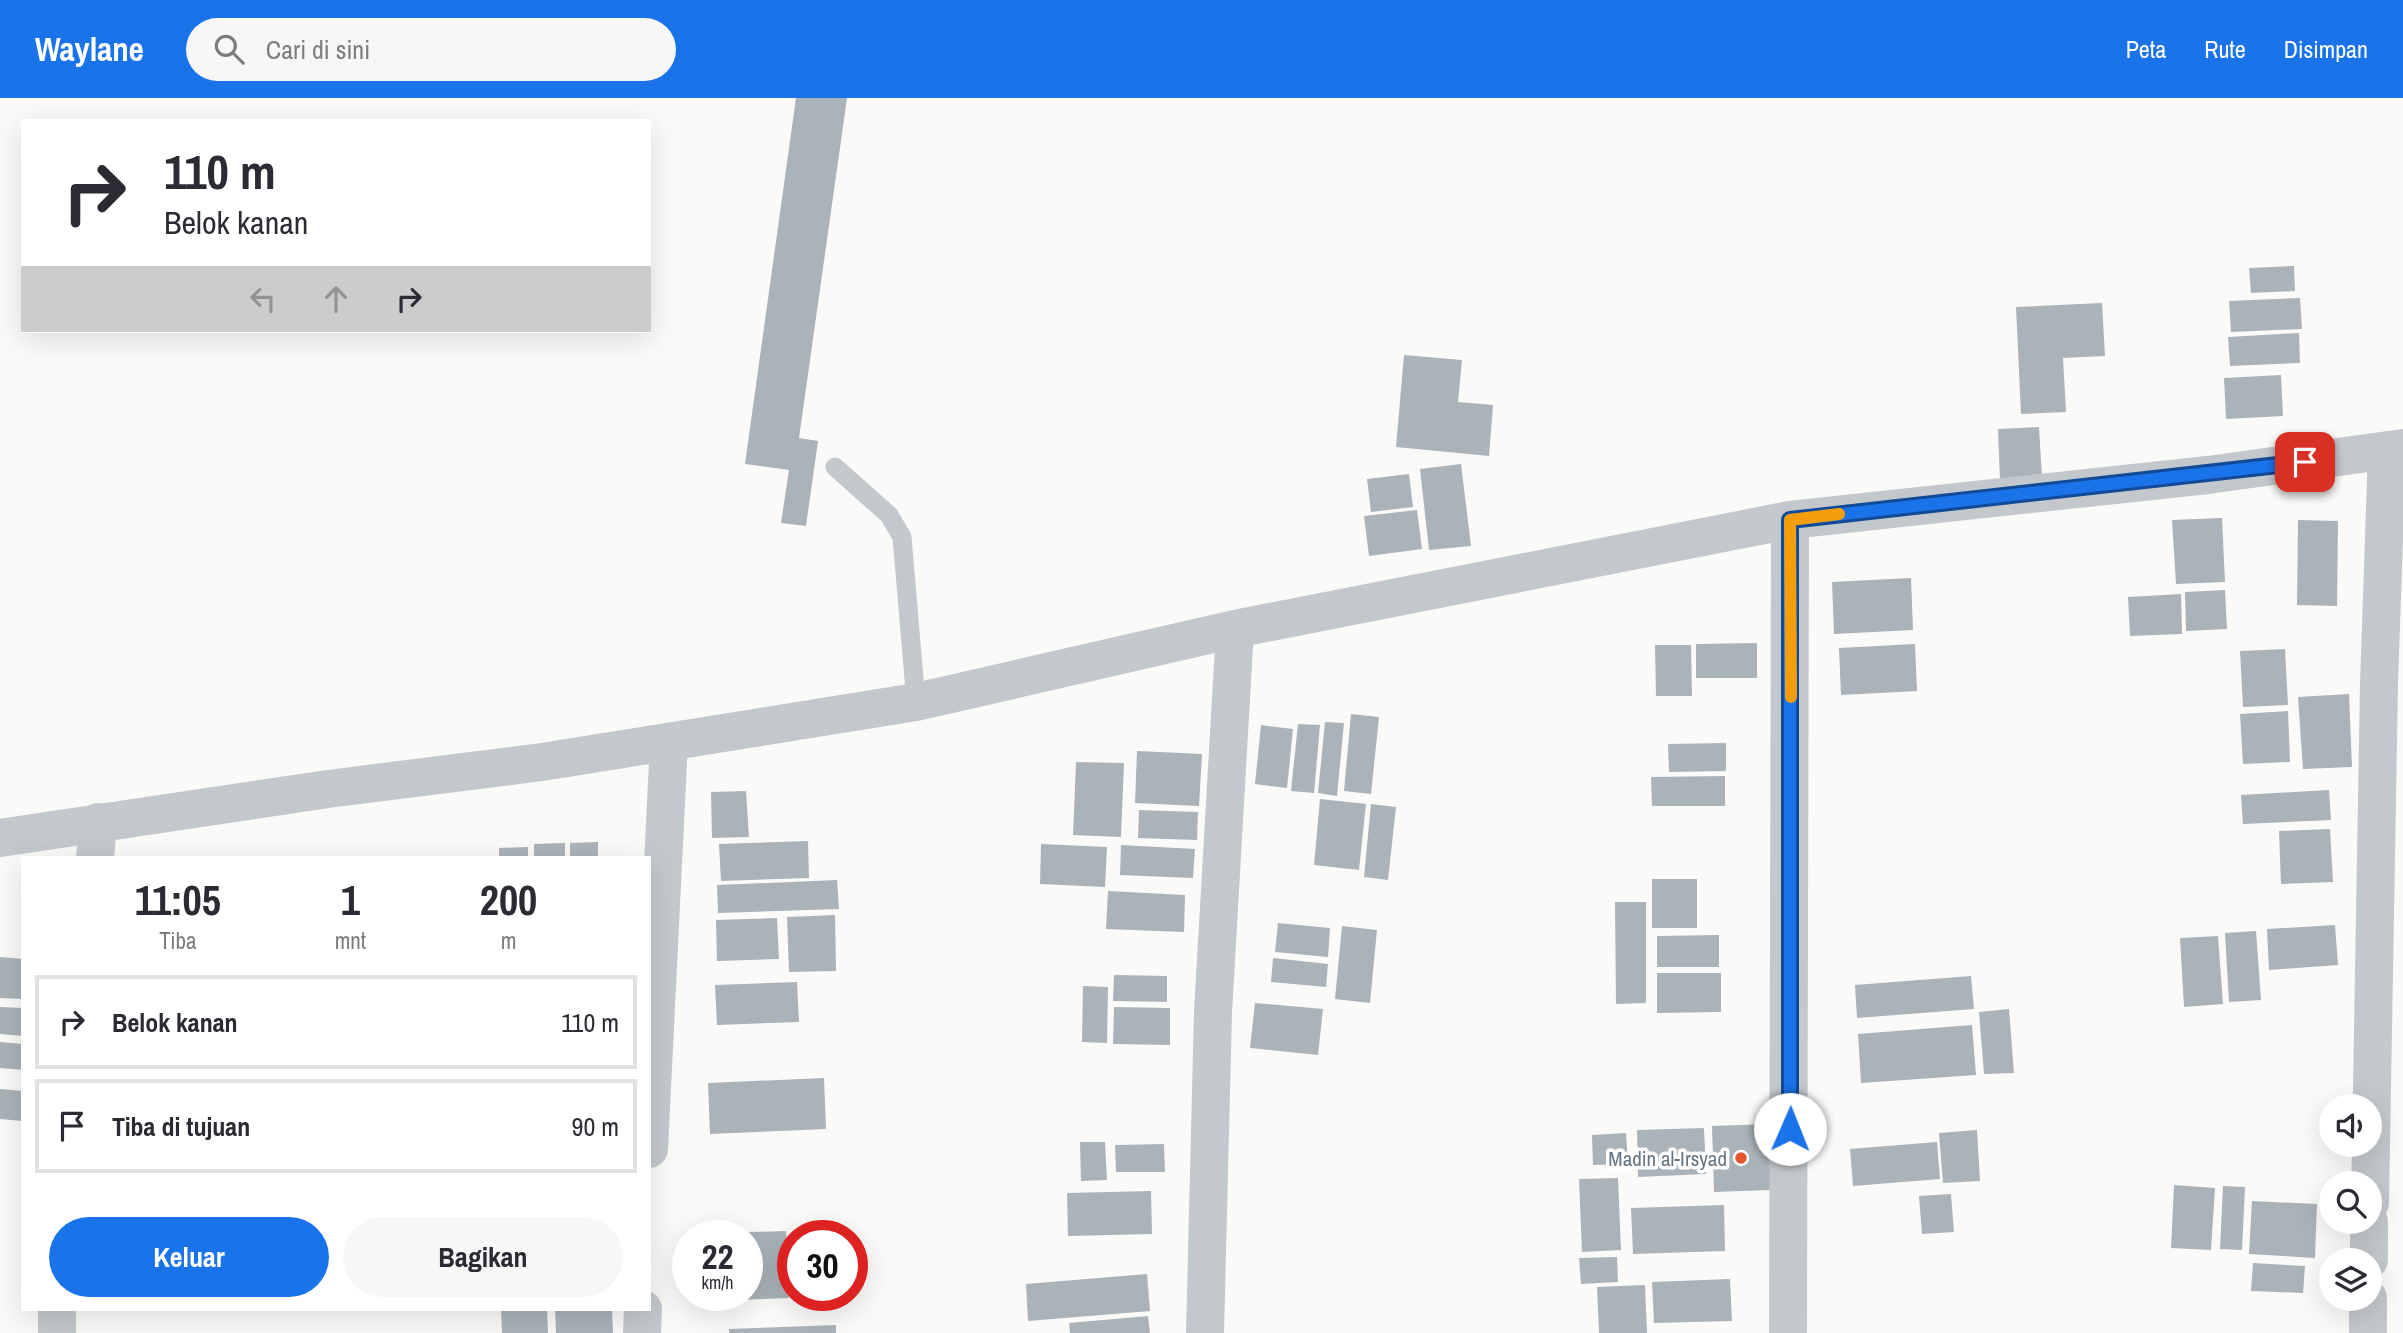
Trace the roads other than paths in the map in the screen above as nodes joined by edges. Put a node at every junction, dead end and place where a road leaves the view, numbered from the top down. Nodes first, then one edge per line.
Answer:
1 (2395, 449) edge
2 (835, 467) dead end
3 (1790, 520) junction
4 (1235, 629) junction
5 (916, 702) junction
6 (669, 742) junction
7 (0, 838) edge
8 (96, 840) edge
9 (651, 1108) edge
10 (2371, 1171) edge
11 (57, 1311) edge
12 (643, 1311) edge
13 (2368, 1311) edge
14 (57, 1333) edge
15 (642, 1333) edge
16 (1205, 1333) edge
17 (1788, 1333) edge
18 (2368, 1333) edge

1 - 3 street
1 - 10 street
2 - 5 lane
3 - 4 street
3 - 17 street
4 - 5 street
4 - 16 street
5 - 6 street
6 - 8 street
6 - 9 street
7 - 8 street
11 - 14 street
12 - 15 street
13 - 18 street

